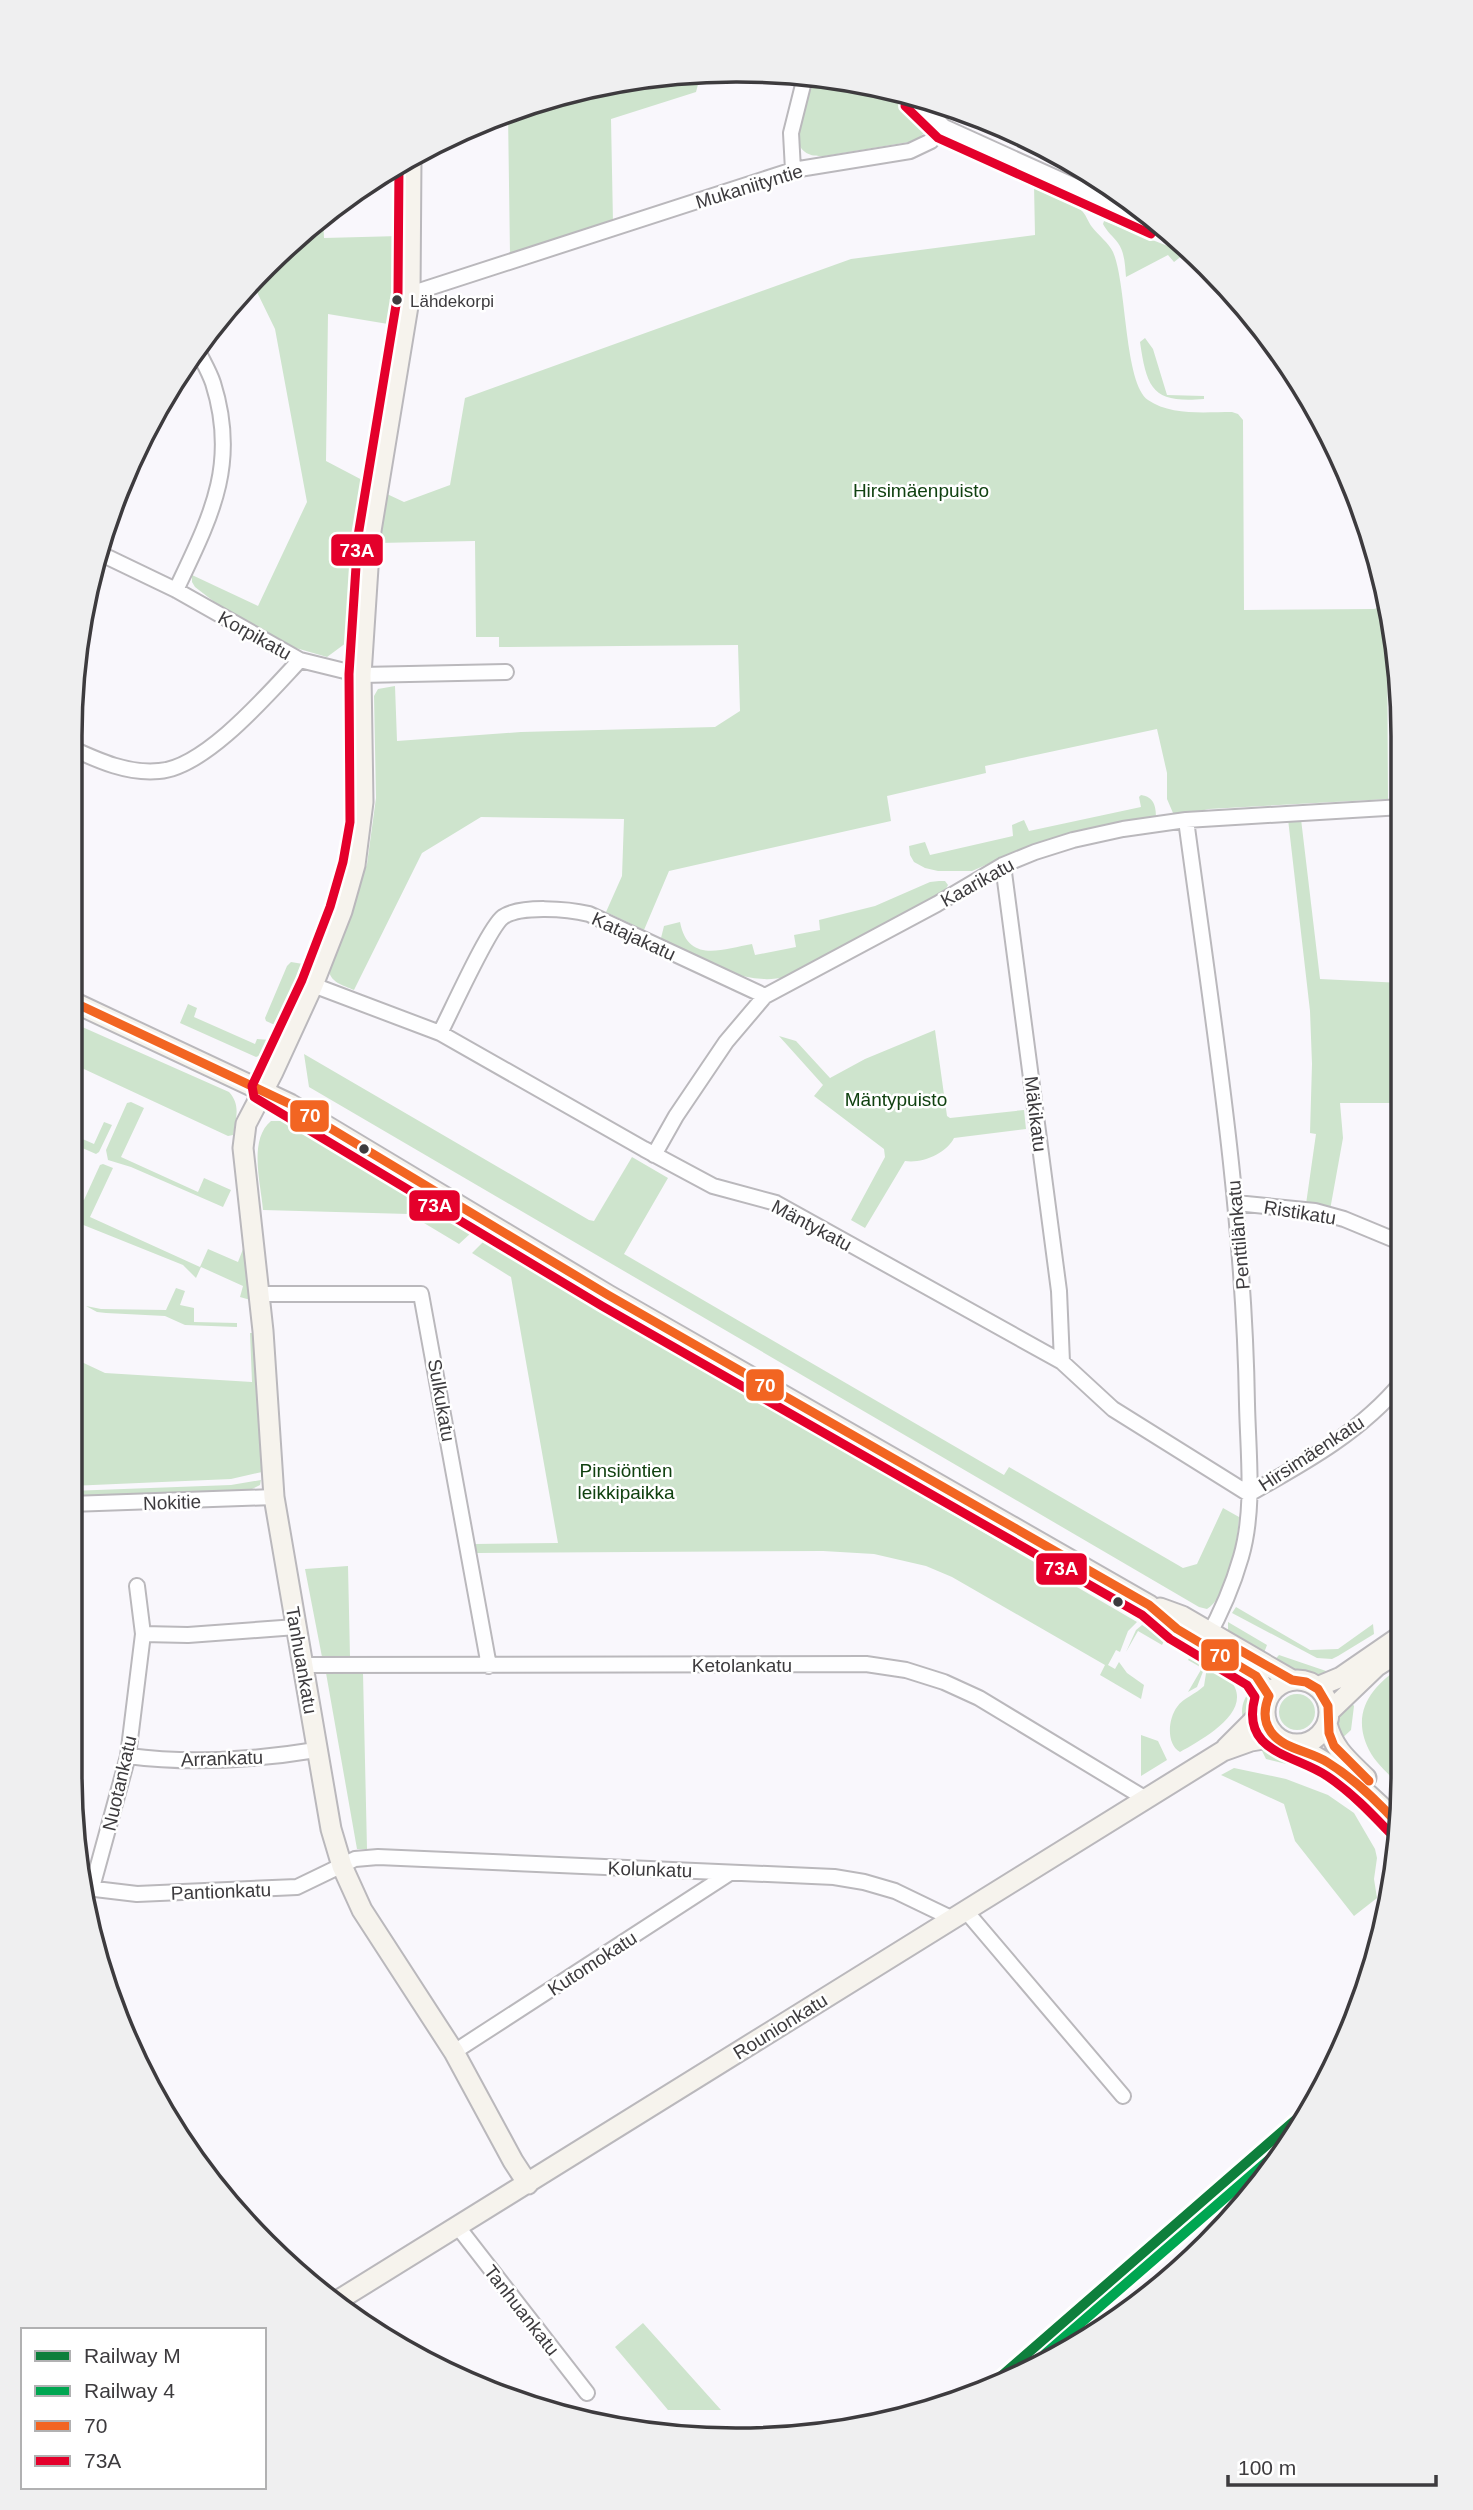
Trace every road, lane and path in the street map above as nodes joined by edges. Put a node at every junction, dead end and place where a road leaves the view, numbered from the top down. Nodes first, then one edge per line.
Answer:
1 (803, 86) edge
2 (929, 112) edge
3 (944, 127) junction
4 (411, 169) edge
5 (793, 170) junction
6 (1120, 207) edge
7 (410, 294) junction
8 (202, 360) edge
9 (108, 557) edge
10 (176, 590) junction
11 (300, 660) junction
12 (506, 672) dead end
13 (361, 675) junction
14 (82, 753) edge
15 (1391, 808) edge
16 (1186, 820) junction
17 (1003, 865) junction
18 (313, 985) junction
19 (765, 996) junction
20 (82, 1007) edge
21 (440, 1033) junction
22 (264, 1090) junction
23 (654, 1155) junction
24 (1236, 1203) junction
25 (1391, 1238) edge
26 (259, 1294) junction
27 (1062, 1362) junction
28 (1391, 1393) edge
29 (1249, 1494) junction
30 (274, 1497) junction
31 (82, 1504) edge
32 (136, 1586) dead end
33 (296, 1627) junction
34 (143, 1634) junction
35 (1207, 1638) junction
36 (1391, 1642) edge
37 (1391, 1657) edge
38 (304, 1665) junction
39 (489, 1666) junction
40 (1292, 1681) junction
41 (1317, 1687) junction
42 (1267, 1703) junction
43 (1328, 1718) junction
44 (1285, 1741) junction
45 (316, 1750) junction
46 (1223, 1751) junction
47 (128, 1756) junction
48 (1146, 1799) junction
49 (1390, 1802) edge
50 (1389, 1815) edge
51 (342, 1866) junction
52 (730, 1873) junction
53 (95, 1889) joint
54 (958, 1914) junction
55 (454, 2052) junction
56 (1123, 2096) dead end
57 (528, 2184) junction
58 (458, 2227) junction
59 (344, 2297) edge
60 (587, 2393) dead end

1 - 5 street
2 - 3 street
3 - 5 street, Mukaniityntie
3 - 6 street
4 - 7 main road, Tanhuankatu
5 - 7 street, Mukaniityntie
7 - 13 main road, Tanhuankatu
8 - 10 street
9 - 10 street, Korpikatu
10 - 11 street, Korpikatu
11 - 13 street, Korpikatu
11 - 14 street
12 - 13 street, Korpikatu
13 - 18 main road, Tanhuankatu
15 - 16 street, Kaarikatu
16 - 17 street, Kaarikatu
16 - 24 street, Penttilänkatu
17 - 19 street, Kaarikatu
17 - 27 street, Mäkikatu
18 - 21 street, Mäntykatu
18 - 22 main road, Tanhuankatu
19 - 21 street, Katajakatu
19 - 23 street, Kaarikatu
20 - 22 main road
21 - 23 street, Mäntykatu
22 - 26 main road, Tanhuankatu
22 - 35 main road
23 - 27 street, Mäntykatu
24 - 25 street, Ristikatu
24 - 29 street, Penttilänkatu
26 - 30 main road, Tanhuankatu
26 - 39 street, Sulkukatu
27 - 29 street, Mäntykatu
28 - 29 street, Hirsimäenkatu
29 - 35 street, Penttilänkatu
30 - 31 street, Nokitie
30 - 33 main road, Tanhuankatu
32 - 34 street, Nuotankatu
33 - 34 street
33 - 38 main road, Tanhuankatu
34 - 47 street, Nuotankatu
35 - 40 main road
35 - 42 main road
36 - 41 main road
37 - 43 main road
38 - 39 street, Ketolankatu
38 - 45 main road, Tanhuankatu
39 - 48 street, Ketolankatu
40 - 41 main road
40 - 42 main road
41 - 43 main road
42 - 44 main road
42 - 46 main road, Rounionkatu
43 - 44 main road
43 - 49 main road
44 - 46 main road, Rounionkatu
44 - 50 main road
45 - 47 street, Arrankatu
45 - 51 main road, Tanhuankatu
46 - 48 main road, Rounionkatu
47 - 53 street, Nuotankatu
48 - 54 main road, Rounionkatu
51 - 52 street, Kolunkatu
51 - 53 street, Pantionkatu
51 - 55 main road, Tanhuankatu
52 - 54 street, Kolunkatu
52 - 55 street, Kutomokatu
54 - 56 street
54 - 57 main road, Rounionkatu
55 - 57 main road, Tanhuankatu
57 - 58 main road, Rounionkatu
58 - 59 main road, Rounionkatu
58 - 60 street, Tanhuankatu

